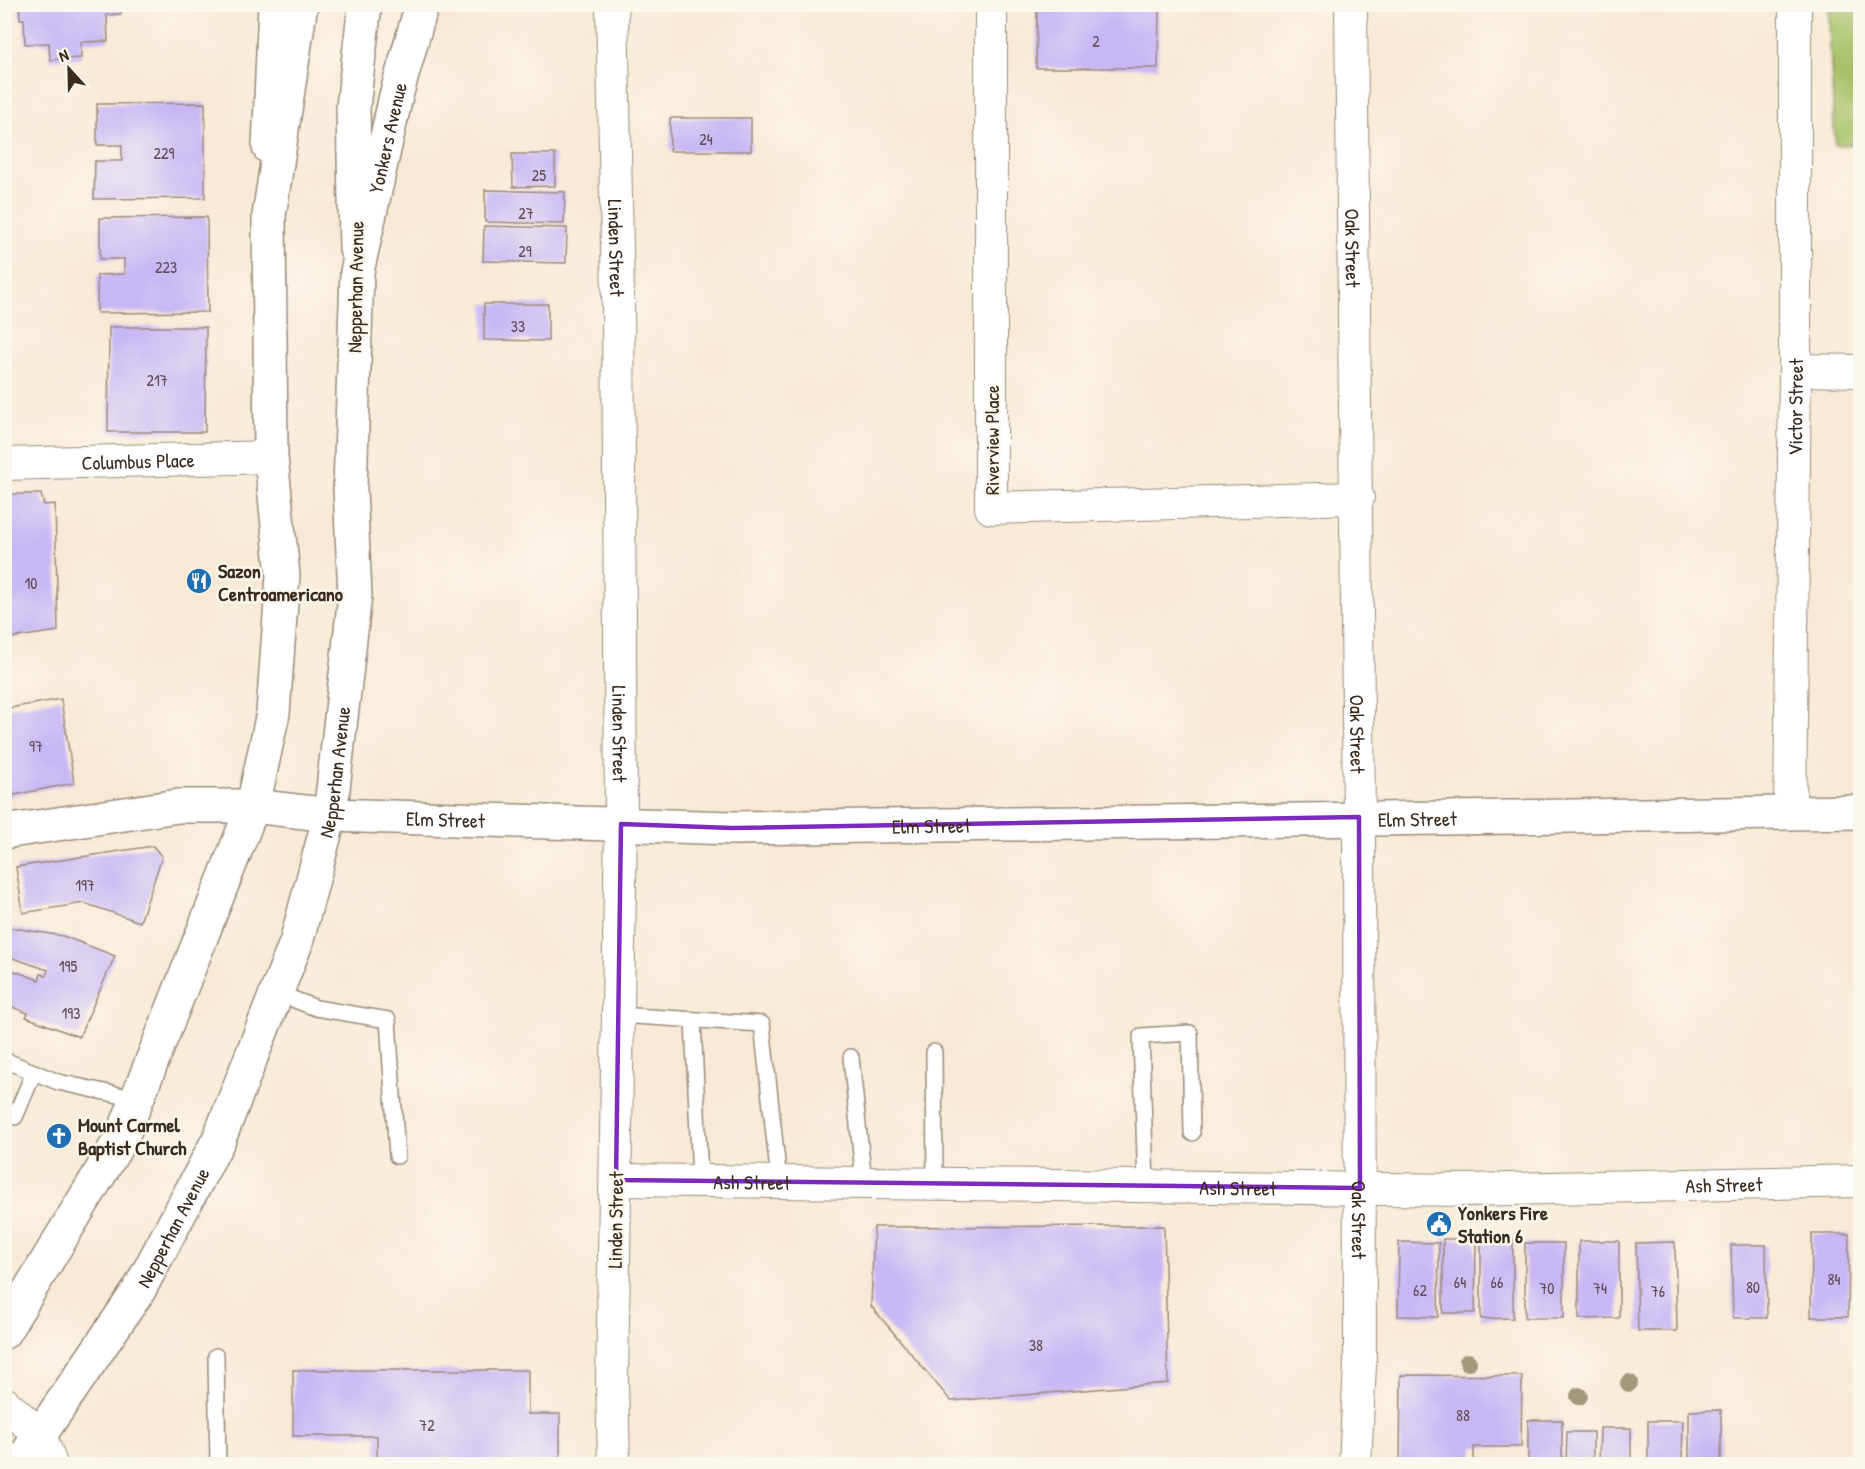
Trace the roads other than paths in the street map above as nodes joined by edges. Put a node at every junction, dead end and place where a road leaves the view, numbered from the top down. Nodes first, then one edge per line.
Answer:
1 (275, 4) edge
2 (301, 4) edge
3 (365, 4) edge
4 (422, 4) edge
5 (612, 4) edge
6 (991, 4) edge
7 (1351, 4) edge
8 (1795, 4) edge
9 (269, 216) junction
10 (357, 272) junction
11 (1795, 370) junction
12 (1860, 371) edge
13 (270, 457) junction
14 (4, 464) edge
15 (1358, 498) junction
16 (253, 806) junction
17 (1790, 811) junction
18 (1860, 812) edge
19 (330, 815) junction
20 (1359, 817) junction
21 (621, 824) junction
22 (4, 832) edge
23 (276, 993) junction
24 (618, 1015) junction
25 (693, 1020) junction
26 (934, 1052) dead end
27 (851, 1057) dead end
28 (4, 1060) edge
29 (34, 1072) junction
30 (137, 1099) junction
31 (4, 1114) edge
32 (1192, 1133) dead end
33 (397, 1156) dead end
34 (616, 1180) junction
35 (700, 1180) junction
36 (1860, 1180) edge
37 (779, 1181) junction
38 (864, 1183) junction
39 (935, 1183) junction
40 (1146, 1186) junction
41 (1360, 1188) junction
42 (4, 1332) edge
43 (216, 1356) dead end
44 (4, 1403) edge
45 (46, 1450) edge
46 (20, 1464) edge
47 (218, 1464) edge
48 (614, 1464) edge
49 (1355, 1464) edge

1 - 9 main road
2 - 9 main road
3 - 10 main road, Nepperhan Avenue
4 - 10 main road, Yonkers Avenue
5 - 21 street, Linden Street
6 - 15 street, Riverview Place
7 - 15 street, Oak Street
8 - 11 street, Victor Street
9 - 13 main road
10 - 19 main road, Nepperhan Avenue
11 - 12 street
11 - 17 street, Victor Street
13 - 14 street, Columbus Place
13 - 16 main road
15 - 20 street, Oak Street
16 - 19 main road, Elm Street
16 - 22 main road, Elm Street
16 - 30 main road
17 - 18 main road, Elm Street
17 - 20 main road, Elm Street
19 - 21 main road, Elm Street
19 - 23 main road, Nepperhan Avenue
20 - 21 main road, Elm Street
20 - 41 street, Oak Street
21 - 24 street, Linden Street
23 - 33 lane
23 - 45 main road, Nepperhan Avenue
24 - 25 lane
24 - 34 street, Linden Street
25 - 35 lane
25 - 37 lane
26 - 39 lane
27 - 38 lane
28 - 29 lane
29 - 30 lane
29 - 31 lane
30 - 42 main road
32 - 40 lane
34 - 35 street, Ash Street
34 - 48 street, Linden Street
35 - 37 street, Ash Street
36 - 41 street, Ash Street
37 - 38 street, Ash Street
38 - 39 street, Ash Street
39 - 40 street, Ash Street
40 - 41 street, Ash Street
41 - 49 street, Oak Street
43 - 47 lane
44 - 45 street
45 - 46 main road, Nepperhan Avenue

